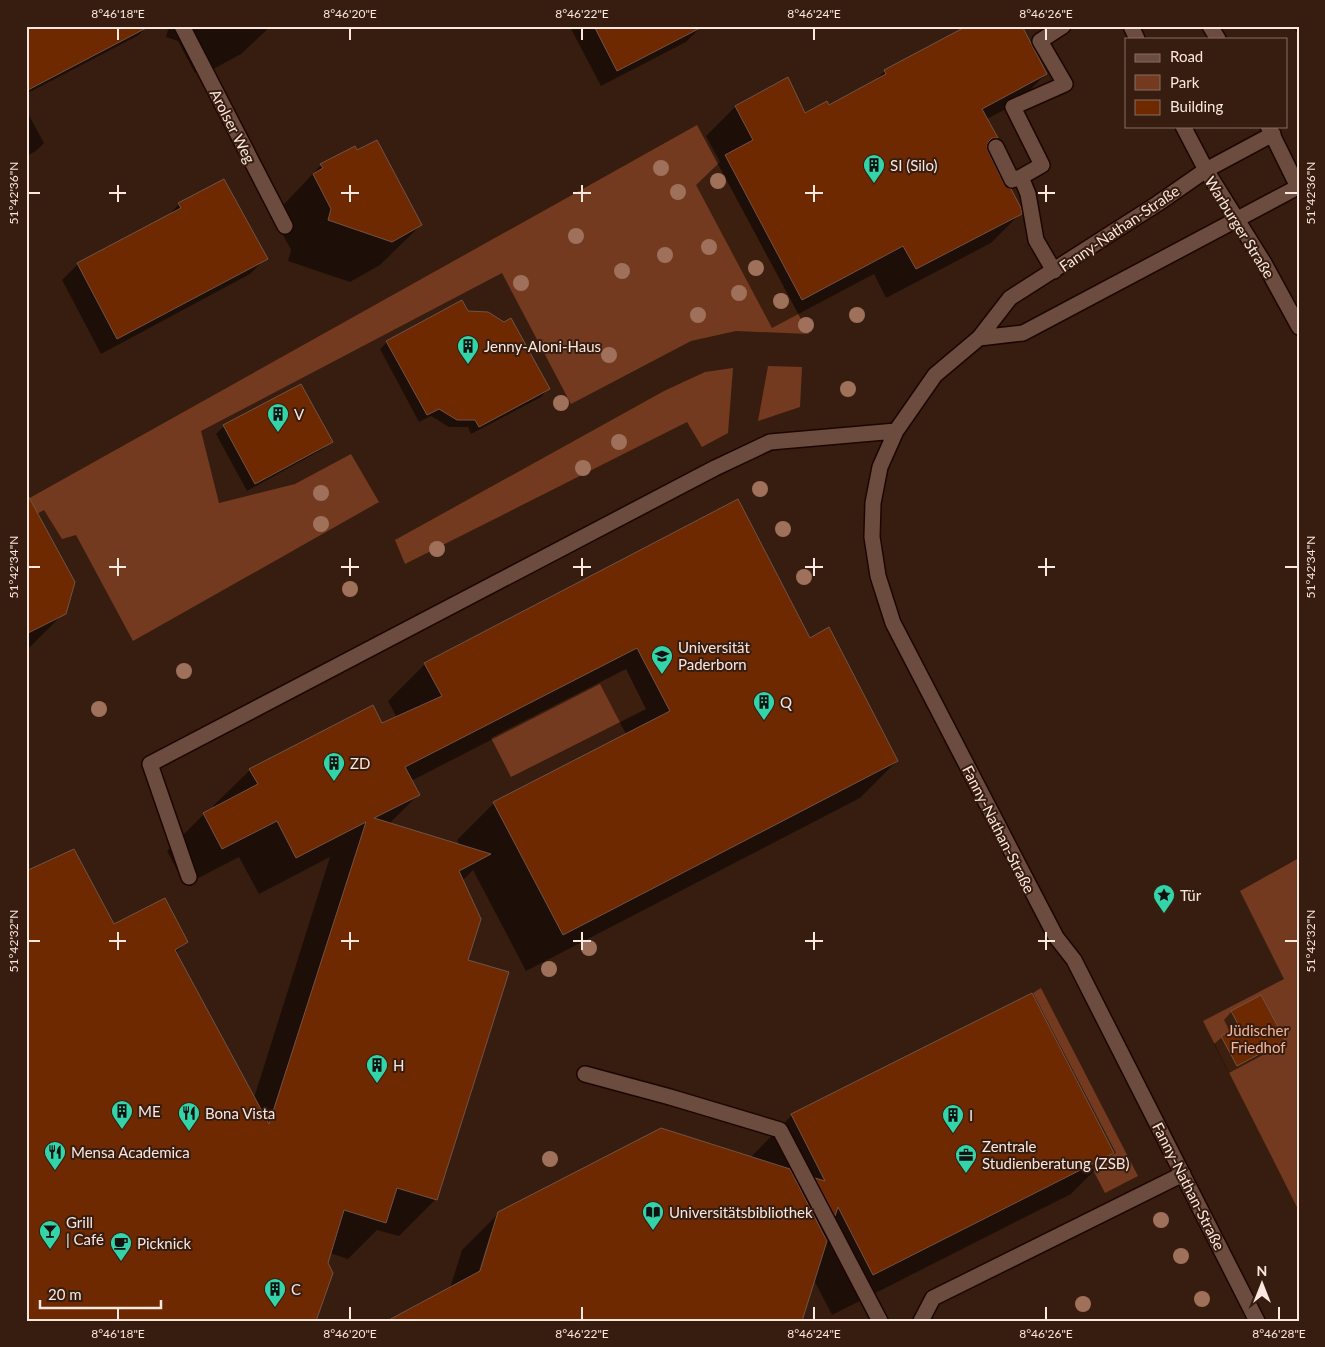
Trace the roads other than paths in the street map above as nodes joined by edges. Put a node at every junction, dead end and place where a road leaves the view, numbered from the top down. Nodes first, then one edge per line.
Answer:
1 (182, 26) edge
2 (1063, 26) edge
3 (1130, 26) edge
4 (1210, 26) edge
5 (1136, 38) edge
6 (1217, 38) edge
7 (1184, 128) edge
8 (1271, 130) edge
9 (996, 147) dead end
10 (1206, 170) junction
11 (1021, 177) junction
12 (1298, 188) edge
13 (1237, 220) junction
14 (285, 226) dead end
15 (1054, 271) junction
16 (1299, 327) edge
17 (979, 338) junction
18 (896, 432) junction
19 (189, 877) dead end
20 (585, 1074) dead end
21 (1183, 1174) junction
22 (880, 1321) edge
23 (921, 1321) edge
24 (1257, 1321) edge

1 - 14 main road, Arolser Weg
2 - 11 main road
3 - 5 main road
4 - 6 main road
7 - 10 main road, Warburger Straße
8 - 10 main road, Fanny-Nathan-Straße
8 - 12 main road
9 - 11 main road
10 - 13 main road, Warburger Straße
10 - 15 main road, Fanny-Nathan-Straße
11 - 15 main road
12 - 13 main road
13 - 16 main road, Warburger Straße
13 - 17 main road
15 - 17 main road, Fanny-Nathan-Straße
17 - 18 main road, Fanny-Nathan-Straße
18 - 19 main road
18 - 21 main road, Fanny-Nathan-Straße
20 - 22 main road
21 - 23 main road
21 - 24 main road, Fanny-Nathan-Straße

